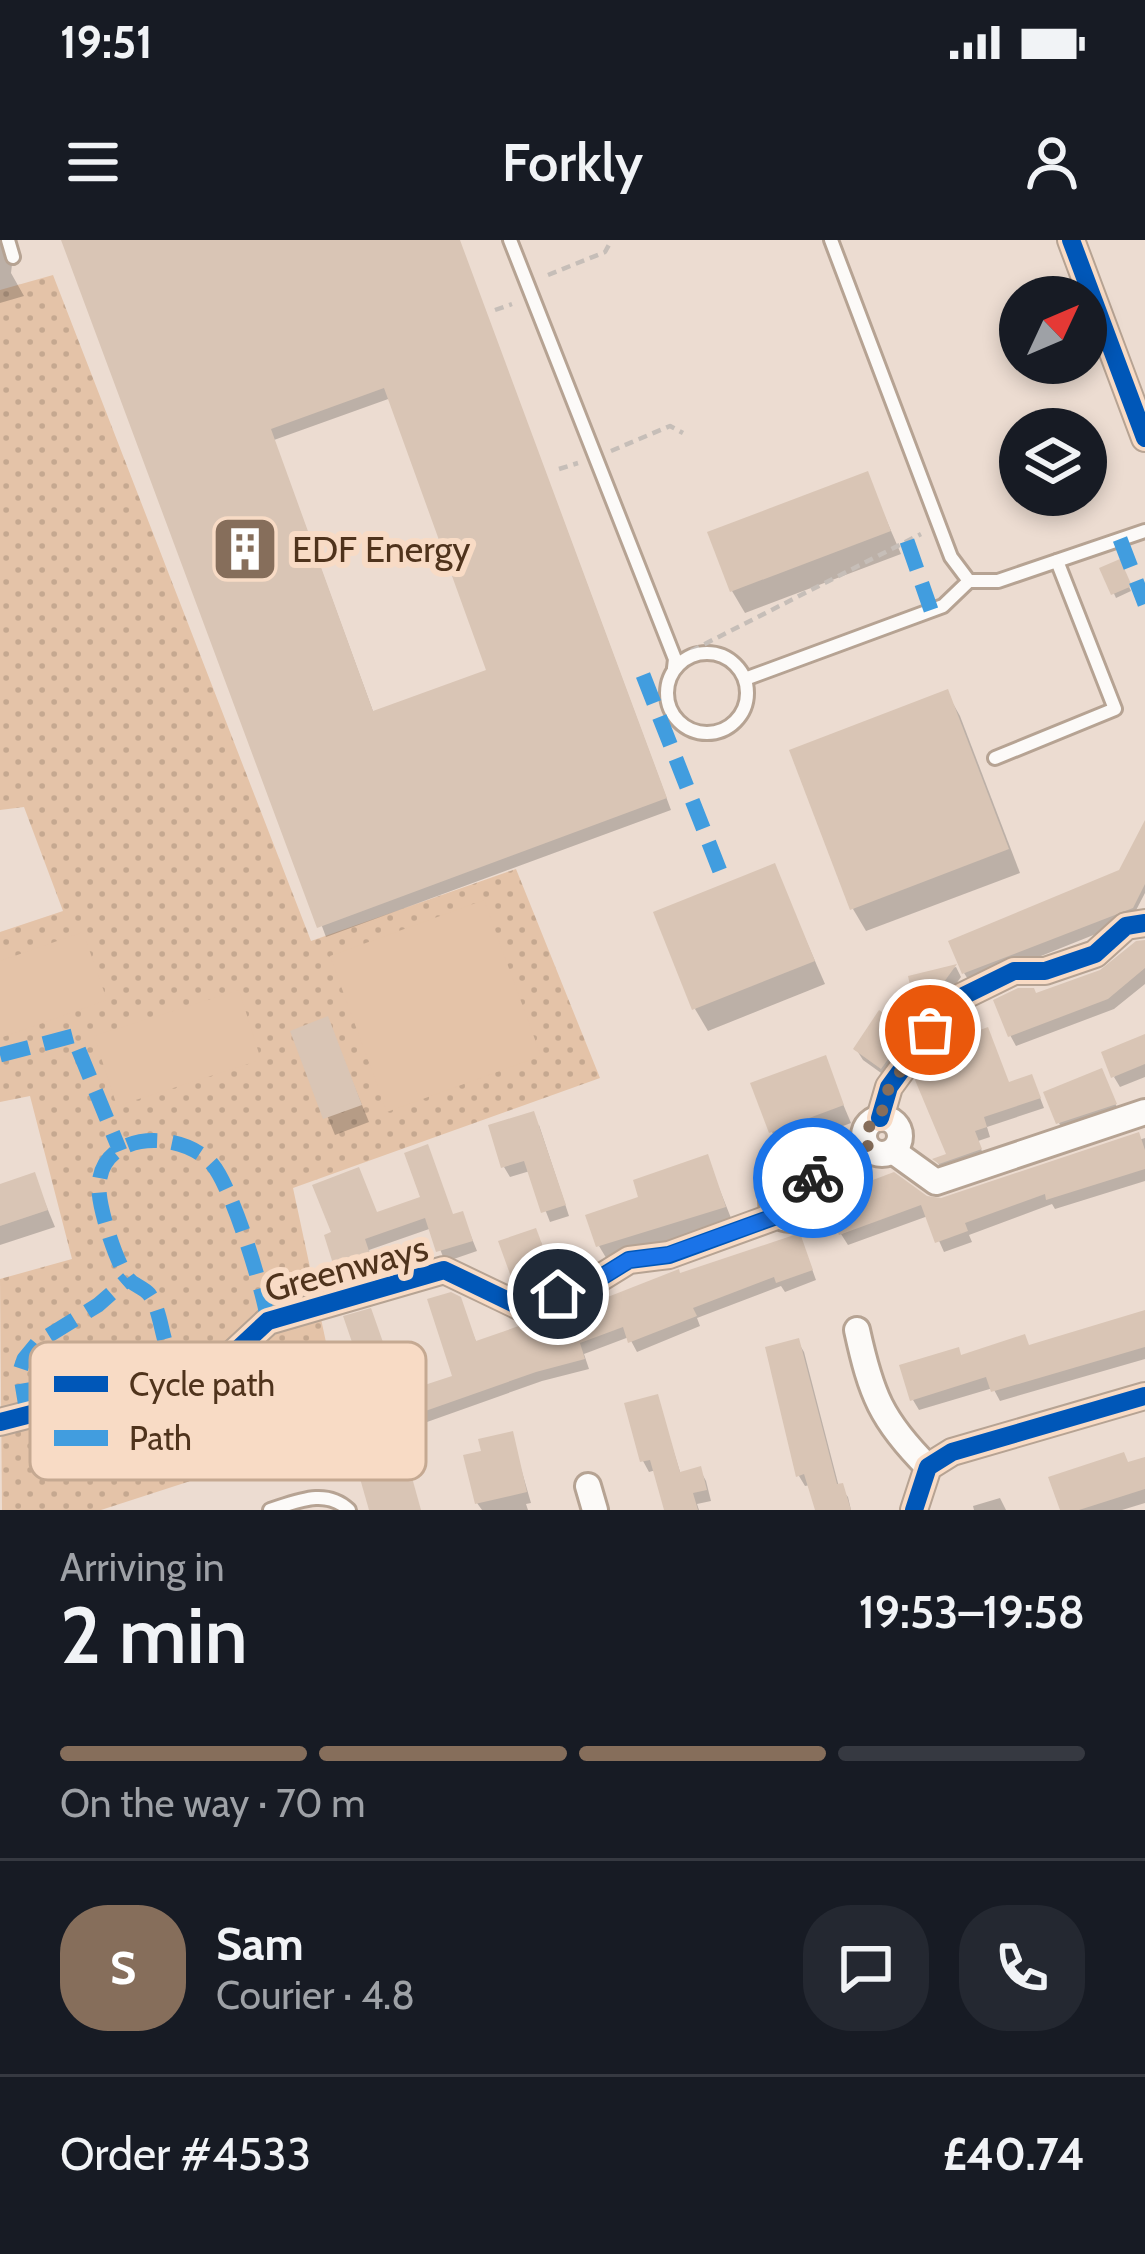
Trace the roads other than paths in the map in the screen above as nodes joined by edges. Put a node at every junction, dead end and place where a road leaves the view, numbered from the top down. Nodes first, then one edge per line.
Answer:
1 (8, 240) edge
2 (510, 240) edge
3 (831, 240) edge
4 (1072, 240) edge
5 (13, 257) dead end
6 (1145, 438) edge
7 (1145, 531) edge
8 (1057, 561) junction
9 (969, 581) junction
10 (675, 663) junction
11 (745, 679) junction
12 (995, 758) dead end
13 (1145, 923) edge
14 (1145, 1112) edge
15 (880, 1149) junction
16 (857, 1330) dead end
17 (245, 1342) edge
18 (1145, 1396) edge
19 (30, 1414) edge
20 (0, 1422) edge
21 (928, 1467) junction
22 (270, 1510) edge
23 (350, 1510) edge
24 (914, 1510) edge

1 - 5 lane
2 - 10 lane
3 - 9 lane
4 - 6 street
7 - 8 lane
8 - 9 lane
8 - 12 lane
9 - 11 lane
10 - 11 lane
10 - 11 lane
13 - 15 street
14 - 15 street
15 - 17 street, Greenways
16 - 21 street
18 - 21 street
19 - 20 street, Greenways
21 - 24 street
22 - 23 lane

